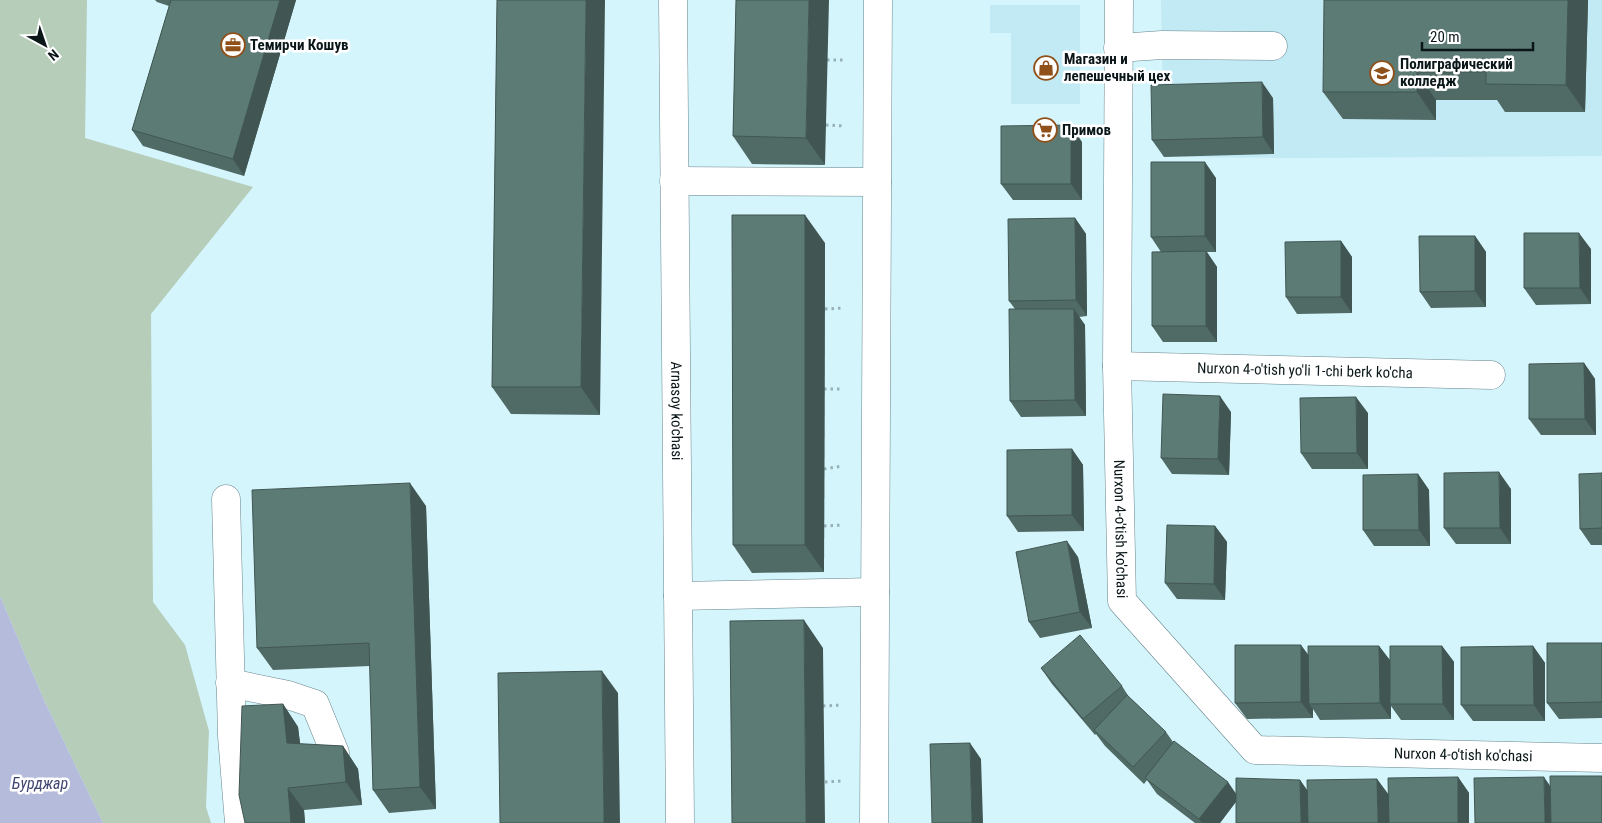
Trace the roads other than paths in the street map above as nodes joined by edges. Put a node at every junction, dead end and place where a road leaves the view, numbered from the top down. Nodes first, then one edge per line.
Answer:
1 (673, 0) edge
2 (878, 0) edge
3 (1119, 0) edge
4 (1273, 46) dead end
5 (1118, 48) junction
6 (674, 181) junction
7 (877, 182) junction
8 (1117, 366) junction
9 (1491, 375) dead end
10 (226, 499) dead end
11 (875, 592) junction
12 (678, 596) junction
13 (230, 684) junction
14 (335, 753) edge
15 (1602, 758) edge
16 (239, 823) edge
17 (680, 823) edge
18 (874, 823) edge

1 - 6 street, Arnasoy ko'chasi
2 - 7 street
3 - 5 street, Nurxon 4-o'tish ko'chasi
4 - 5 street
5 - 8 street, Nurxon 4-o'tish ko'chasi
6 - 7 street
6 - 12 street, Arnasoy ko'chasi
7 - 11 street
8 - 9 street, Nurxon 4-o'tish yo'li 1-chi berk ko'cha
8 - 15 street, Nurxon 4-o'tish ko'chasi
10 - 13 street
11 - 12 street
11 - 18 street
12 - 17 street, Arnasoy ko'chasi
13 - 14 street
13 - 16 street

